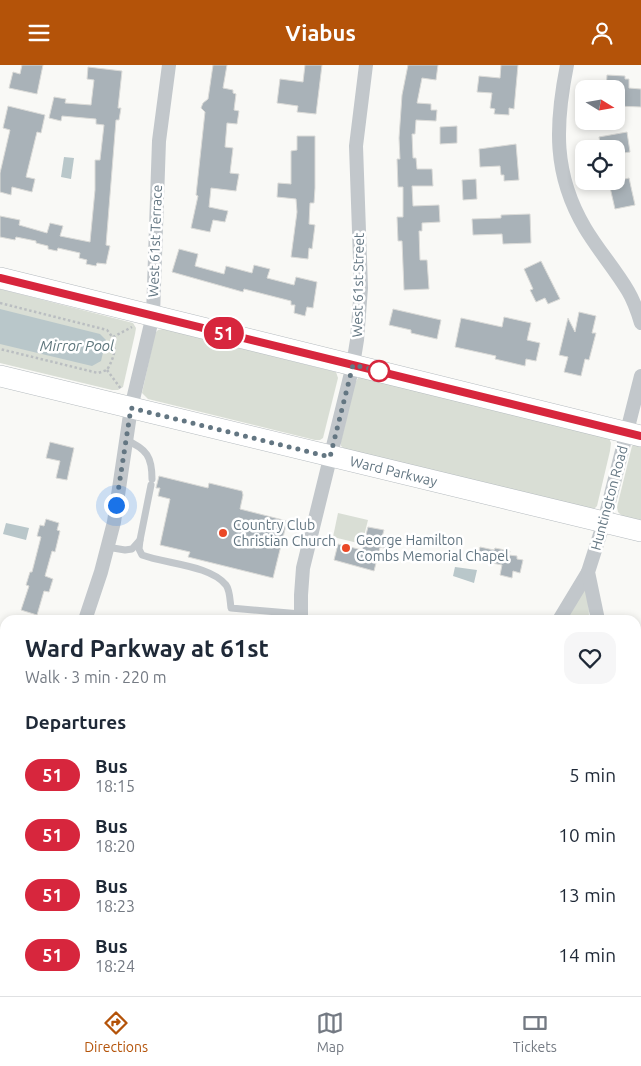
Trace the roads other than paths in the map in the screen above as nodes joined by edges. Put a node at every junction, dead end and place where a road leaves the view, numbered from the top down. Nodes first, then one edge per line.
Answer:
1 (170, 65) edge
2 (366, 65) edge
3 (567, 65) edge
4 (0, 278) edge
5 (635, 291) edge
6 (153, 315) junction
7 (641, 323) edge
8 (353, 365) junction
9 (0, 376) edge
10 (641, 376) edge
11 (126, 399) junction
12 (634, 434) edge
13 (126, 440) junction
14 (330, 457) junction
15 (604, 523) junction
16 (641, 531) edge
17 (140, 540) junction
18 (108, 547) junction
19 (588, 572) junction
20 (87, 615) edge
21 (287, 615) edge
22 (301, 615) edge
23 (561, 615) edge
24 (597, 615) edge

1 - 6 street, West 61st Terrace
2 - 8 street, West 61st Street
3 - 5 street
4 - 6 main road
5 - 7 street
6 - 8 main road
6 - 11 street, West 61st Terrace
8 - 12 main road
8 - 14 street, West 61st Street
9 - 11 main road, Ward Parkway
10 - 12 street, Huntington Road
11 - 13 street, West 61st Terrace
11 - 14 main road, Ward Parkway
12 - 15 street, Huntington Road
13 - 17 lane
13 - 18 street, West 61st Terrace
14 - 15 main road, Ward Parkway
14 - 22 street, West 61st Street
15 - 16 main road, Ward Parkway
15 - 19 street, Huntington Road
17 - 18 lane
17 - 21 lane
18 - 20 street, West 61st Terrace
19 - 23 street
19 - 24 street, Huntington Road

